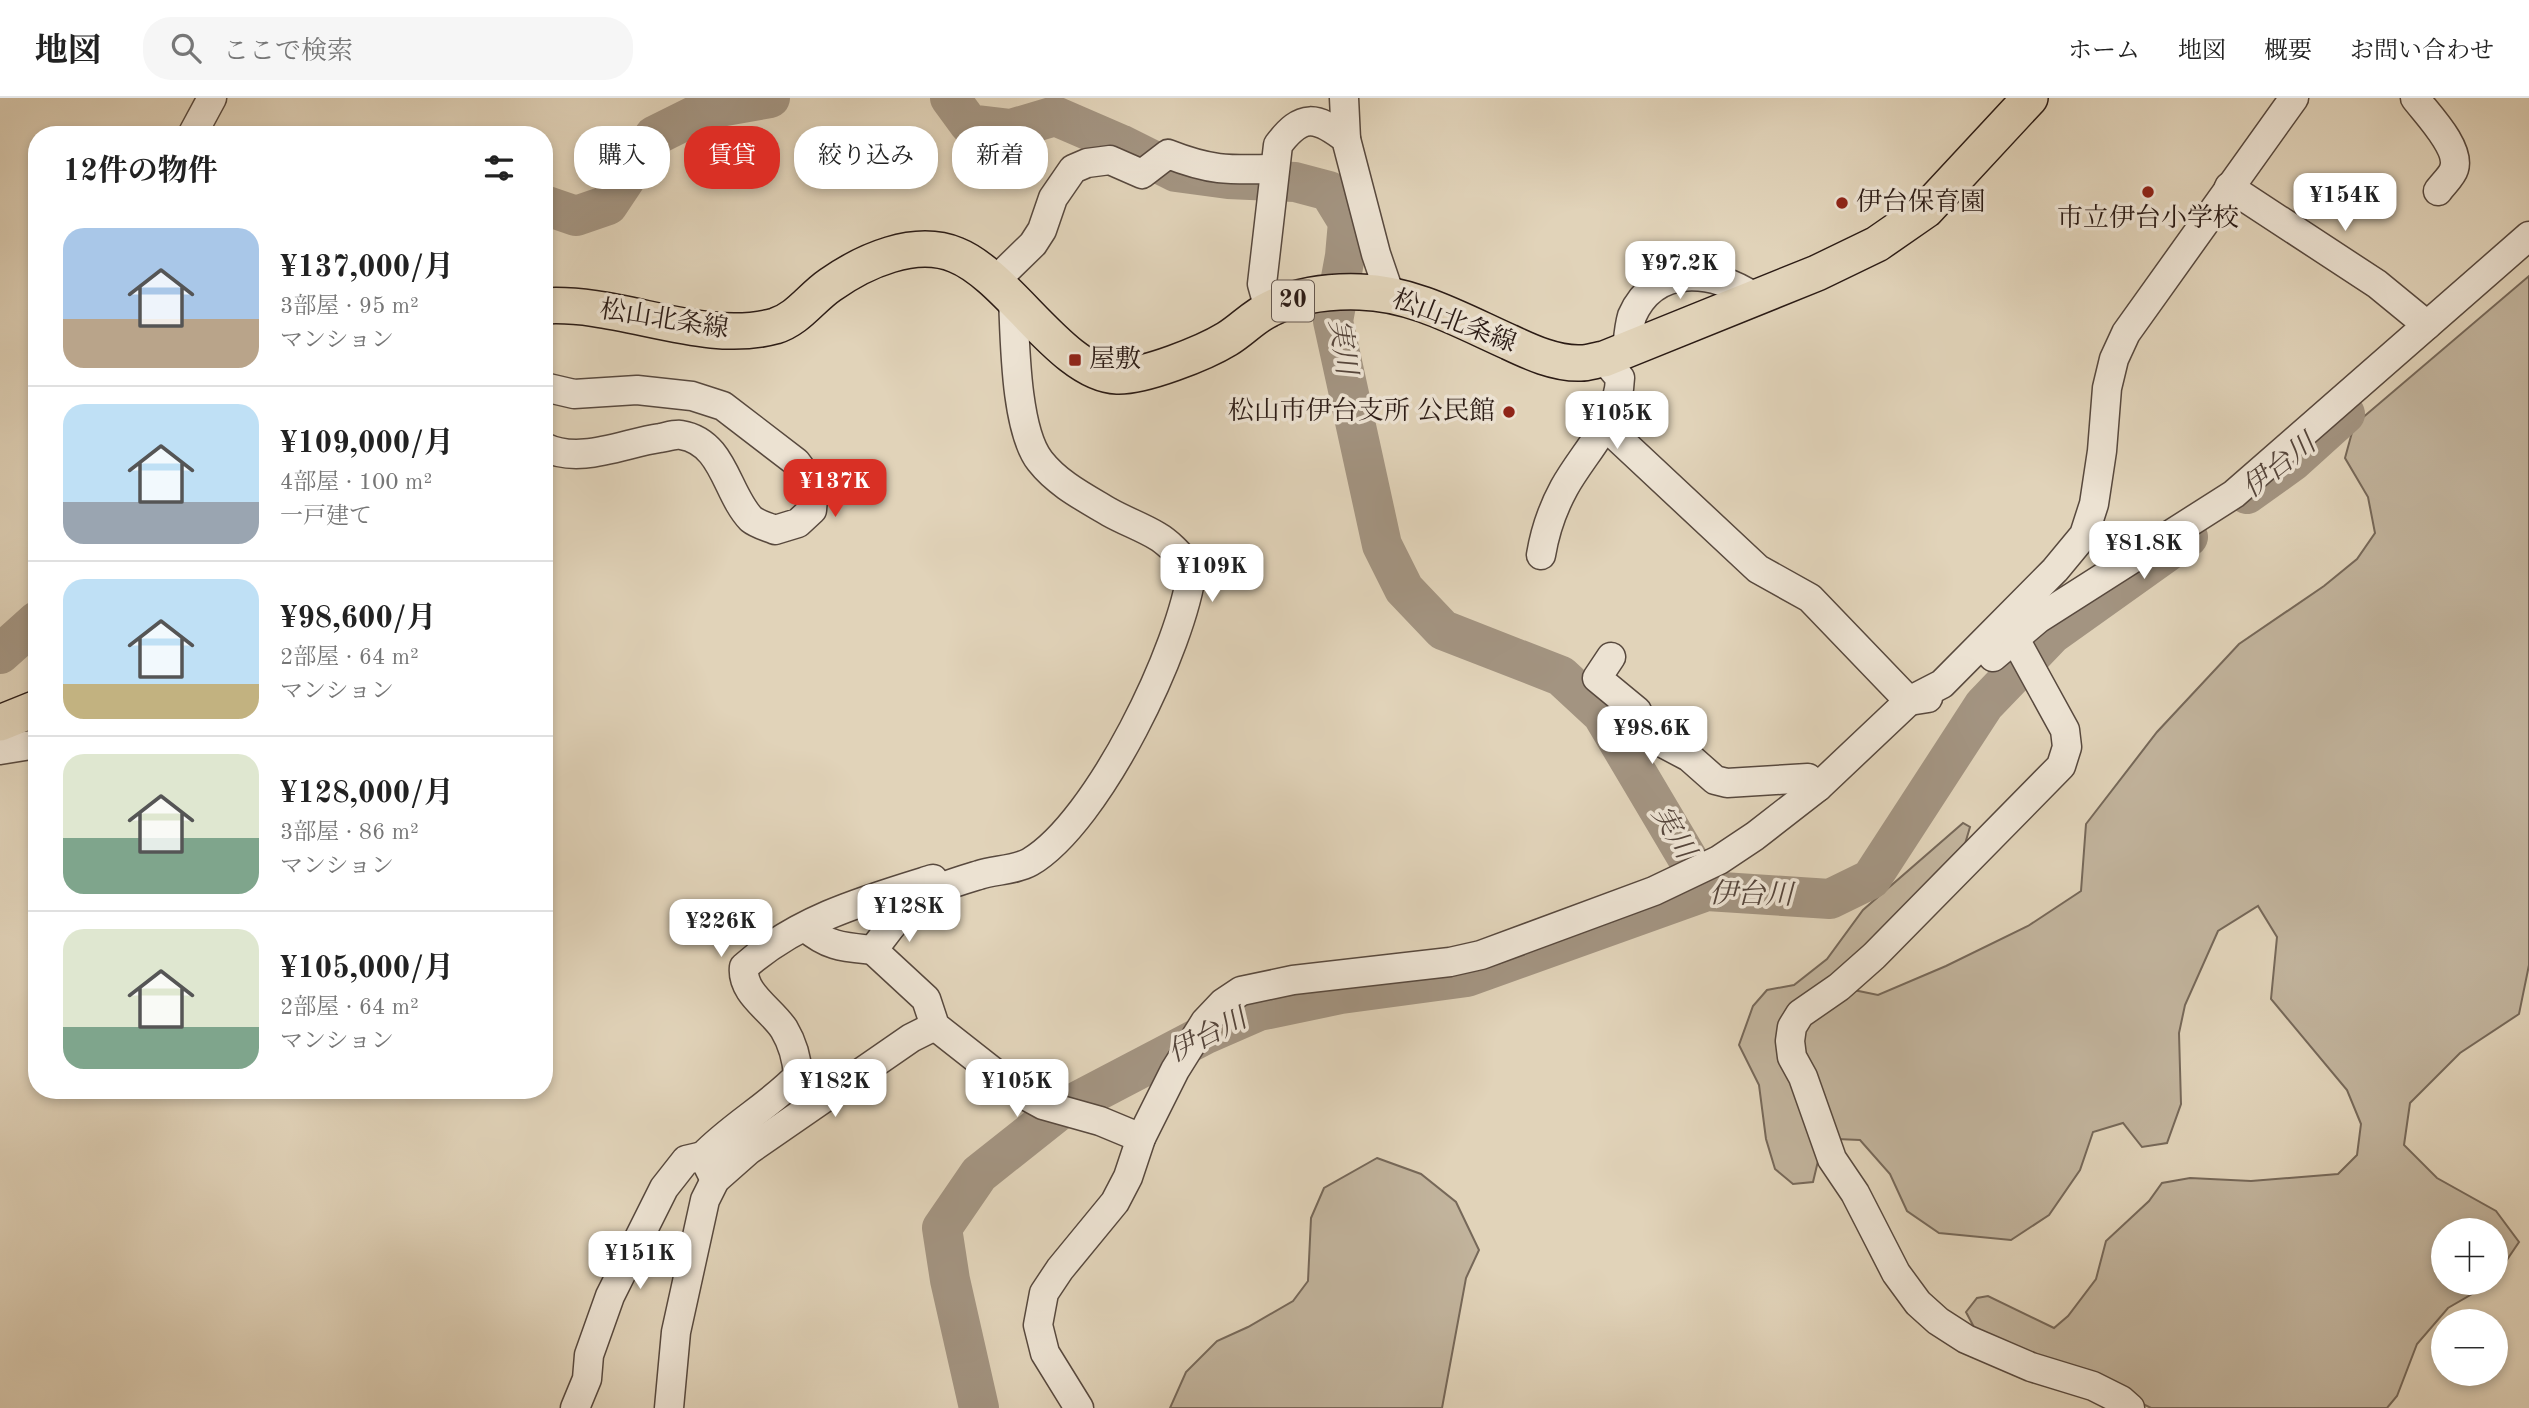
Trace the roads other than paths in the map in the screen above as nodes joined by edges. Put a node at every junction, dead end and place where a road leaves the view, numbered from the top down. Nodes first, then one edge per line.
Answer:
1 (212, 98) edge
2 (1344, 98) edge
3 (2030, 98) edge
4 (2294, 98) edge
5 (2415, 98) edge
6 (197, 126) edge
7 (1346, 139) junction
8 (1273, 178) junction
9 (2229, 187) junction
10 (2438, 191) dead end
11 (2529, 236) edge
12 (1003, 290) junction
13 (1390, 295) junction
14 (1754, 298) junction
15 (553, 306) edge
16 (1269, 309) junction
17 (2427, 325) junction
18 (1615, 354) junction
19 (553, 389) edge
20 (1604, 425) junction
21 (553, 450) edge
22 (1541, 555) dead end
23 (2019, 645) junction
24 (1611, 657) dead end
25 (1909, 701) junction
26 (28, 712) edge
27 (0, 723) edge
28 (28, 745) edge
29 (0, 750) edge
30 (1818, 788) junction
31 (980, 874) junction
32 (805, 927) junction
33 (873, 950) junction
34 (935, 1026) junction
35 (1141, 1138) junction
36 (709, 1168) junction
37 (575, 1408) edge
38 (669, 1408) edge
39 (1079, 1408) edge
40 (2130, 1408) edge

1 - 6 street
2 - 7 street
3 - 14 main road, 松山北条線 / 20
4 - 9 street
5 - 10 street
7 - 8 street
7 - 13 street
8 - 12 street
8 - 16 street
9 - 17 street
9 - 25 street
11 - 17 street
12 - 15 main road, 松山北条線 / 20
12 - 16 main road, 松山北条線 / 20
12 - 31 street
13 - 16 main road, 松山北条線 / 20
13 - 18 main road, 松山北条線 / 20
14 - 18 main road, 松山北条線 / 20
14 - 18 street
17 - 23 street
18 - 20 street
19 - 21 street
20 - 22 street
20 - 25 street
23 - 25 street
23 - 40 street
24 - 30 street
25 - 30 street
26 - 27 main road
28 - 29 street
30 - 35 street
31 - 32 street
31 - 33 street
32 - 33 street
32 - 36 street
33 - 34 street
34 - 35 street
34 - 36 street
35 - 39 street
36 - 37 street
36 - 38 street

